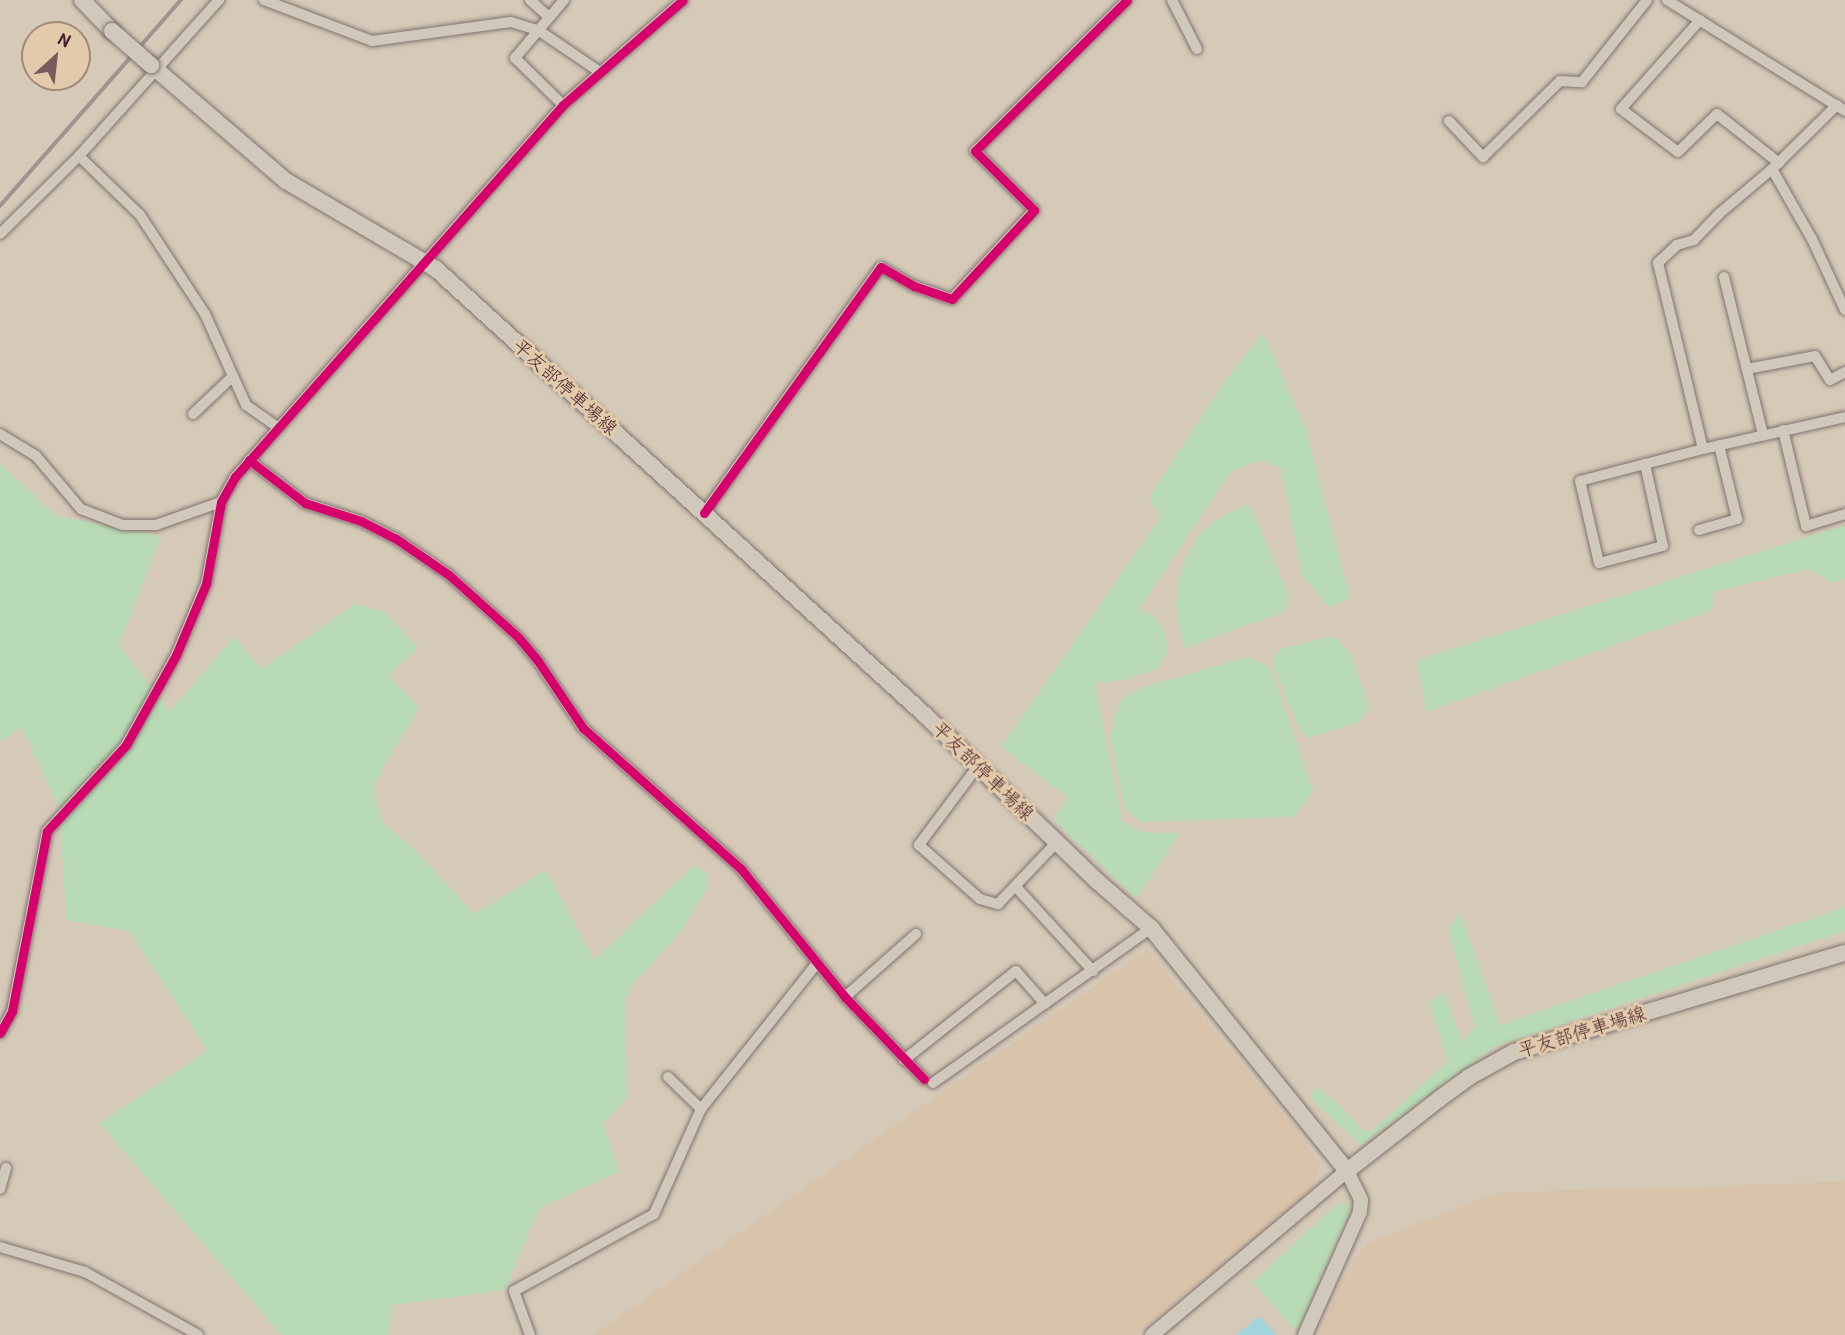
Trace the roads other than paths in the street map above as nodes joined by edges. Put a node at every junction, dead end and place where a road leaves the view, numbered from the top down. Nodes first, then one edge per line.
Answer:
1 (82, 0) edge
2 (219, 0) edge
3 (264, 0) edge
4 (530, 0) edge
5 (564, 0) edge
6 (683, 0) edge
7 (1127, 0) edge
8 (1172, 0) edge
9 (1647, 0) edge
10 (1667, 0) edge
11 (550, 17) junction
12 (1700, 20) junction
13 (538, 30) junction
14 (1197, 49) dead end
15 (154, 68) junction
16 (600, 72) junction
17 (563, 105) junction
18 (1841, 108) edge
19 (1449, 121) dead end
20 (79, 156) junction
21 (1776, 166) junction
22 (0, 233) edge
23 (423, 261) junction
24 (1724, 277) dead end
25 (1845, 310) edge
26 (1748, 369) junction
27 (1845, 372) edge
28 (233, 376) junction
29 (193, 414) dead end
30 (1845, 417) edge
31 (276, 426) junction
32 (1783, 430) junction
33 (0, 434) edge
34 (1763, 435) junction
35 (1719, 445) junction
36 (1703, 449) junction
37 (249, 460) junction
38 (1645, 464) junction
39 (221, 502) junction
40 (704, 513) junction
41 (1845, 514) edge
42 (1699, 530) dead end
43 (978, 766) junction
44 (1057, 842) junction
45 (1016, 887) junction
46 (1151, 928) junction
47 (916, 934) dead end
48 (1845, 953) edge
49 (817, 963) junction
50 (1093, 971) junction
51 (845, 997) junction
52 (1045, 1004) junction
53 (0, 1033) edge
54 (904, 1060) junction
55 (668, 1077) dead end
56 (701, 1109) junction
57 (6, 1168) dead end
58 (1347, 1171) junction
59 (0, 1189) edge
60 (0, 1247) edge
61 (198, 1335) edge
62 (530, 1335) edge
63 (1152, 1335) edge
64 (1305, 1335) edge

1 - 15 main road, 平友部停車場線, bridge
2 - 15 street
3 - 13 street
4 - 11 street
5 - 11 street
6 - 16 street
7 - 40 street
8 - 14 street
9 - 19 street
10 - 12 street
11 - 13 street
12 - 18 street
12 - 21 street
13 - 16 street
13 - 17 street
15 - 20 street
15 - 23 main road, 平友部停車場線
16 - 17 street
17 - 23 street
18 - 21 street
20 - 22 street
20 - 28 street
21 - 25 street
21 - 36 street
23 - 31 street
23 - 40 main road, 平友部停車場線
24 - 26 street
26 - 27 street
26 - 34 street
28 - 29 street
28 - 31 street
30 - 32 street
31 - 37 street
32 - 34 street
32 - 41 street
33 - 39 street
34 - 35 street
35 - 36 street
35 - 42 street
36 - 38 street
37 - 39 street
37 - 49 street
38 - 38 street
39 - 53 street
40 - 43 main road, 平友部停車場線
43 - 44 main road, 平友部停車場線
43 - 45 street
44 - 45 street
44 - 46 main road, 平友部停車場線
45 - 50 street
46 - 50 street
46 - 58 main road, 平友部停車場線
47 - 51 street
48 - 58 main road, 平友部停車場線
49 - 51 street
49 - 56 street
50 - 52 street
51 - 54 street
52 - 54 street
52 - 54 street
55 - 56 street
56 - 62 street
57 - 59 street
58 - 63 street
58 - 64 street
60 - 61 street

